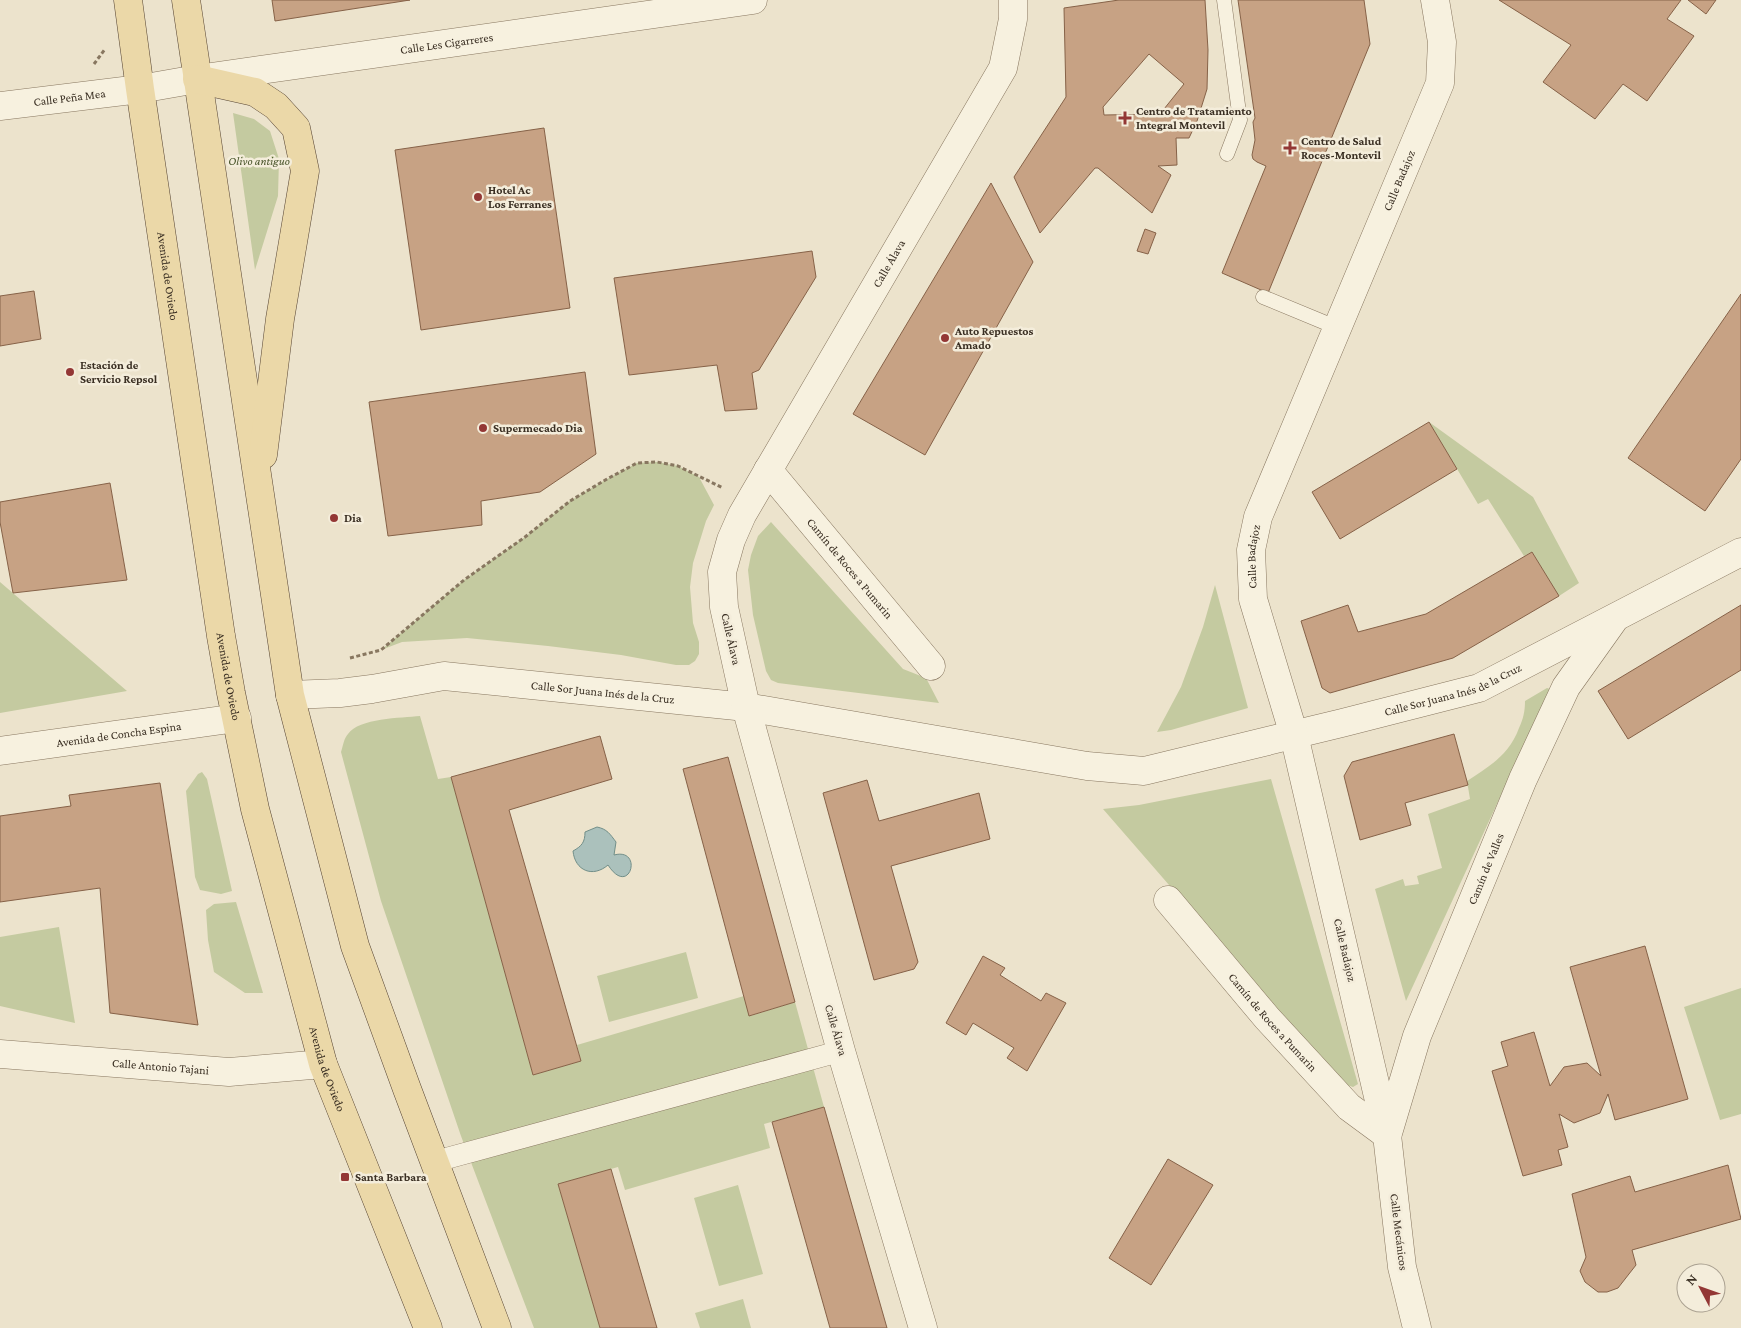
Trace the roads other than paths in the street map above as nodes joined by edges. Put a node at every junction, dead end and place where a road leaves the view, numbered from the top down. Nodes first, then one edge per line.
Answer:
1 (128, 0) edge
2 (186, 0) edge
3 (753, 0) edge
4 (1013, 0) edge
5 (1224, 0) edge
6 (1435, 0) edge
7 (197, 79) junction
8 (140, 90) junction
9 (0, 106) edge
10 (1227, 154) dead end
11 (1263, 297) dead end
12 (1338, 328) junction
13 (768, 470) junction
14 (258, 486) junction
15 (1741, 552) edge
16 (1615, 618) junction
17 (931, 666) dead end
18 (290, 695) junction
19 (746, 707) junction
20 (237, 718) junction
21 (1294, 735) junction
22 (0, 752) edge
23 (1168, 900) dead end
24 (842, 1051) junction
25 (0, 1054) edge
26 (322, 1064) junction
27 (1387, 1134) junction
28 (448, 1158) dead end
29 (428, 1328) edge
30 (497, 1328) edge
31 (923, 1328) edge
32 (1417, 1328) edge

1 - 8 main road, Avenida de Oviedo
2 - 7 main road
3 - 7 street, Calle Les Cigarreres
4 - 13 street, Calle Álava
5 - 10 lane
6 - 12 street, Calle Badajoz
7 - 8 street, Calle Les Cigarreres
7 - 14 main road
7 - 14 main road
8 - 9 street, Calle Peña Mea
8 - 20 main road, Avenida de Oviedo
11 - 12 lane
12 - 21 street, Calle Badajoz
13 - 17 street, Camín de Roces a Pumarin
13 - 19 street, Calle Álava
14 - 18 main road
15 - 16 street, Calle Sor Juana Inés de la Cruz
16 - 21 street, Calle Sor Juana Inés de la Cruz
16 - 27 street, Camín de Valles
18 - 19 street, Calle Sor Juana Inés de la Cruz
18 - 30 main road
19 - 21 street, Calle Sor Juana Inés de la Cruz
19 - 24 street, Calle Álava
20 - 22 street, Avenida de Concha Espina
20 - 26 main road, Avenida de Oviedo
21 - 27 street, Calle Badajoz
23 - 27 street, Camín de Roces a Pumarin
24 - 28 street
24 - 31 street, Calle Álava
25 - 26 street, Calle Antonio Tajani
26 - 29 main road, Avenida de Oviedo
27 - 32 street, Calle Mecánicos

